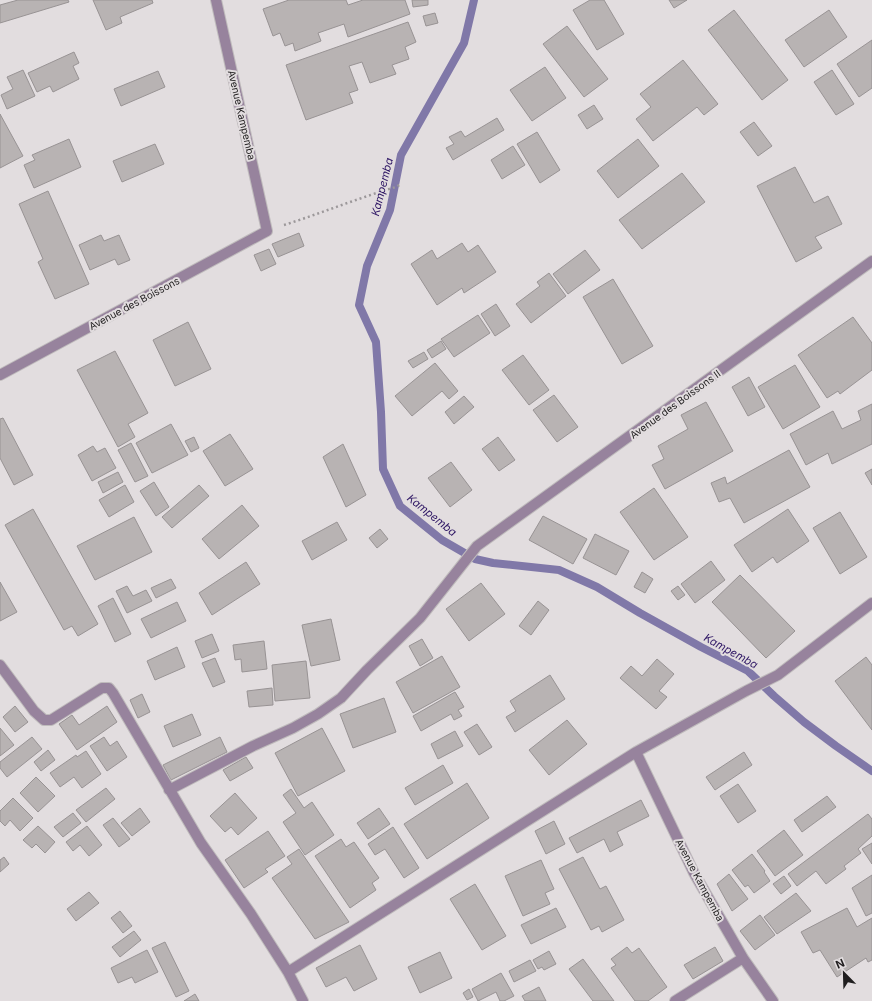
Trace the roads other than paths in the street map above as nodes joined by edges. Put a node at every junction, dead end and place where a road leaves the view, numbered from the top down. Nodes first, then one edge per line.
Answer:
1 (216, 0) edge
2 (267, 231) joint
3 (872, 261) edge
4 (0, 375) edge
5 (872, 603) edge
6 (0, 665) edge
7 (636, 752) junction
8 (169, 790) junction
9 (743, 958) junction
10 (288, 972) junction
11 (303, 1001) edge
12 (675, 1001) edge
13 (773, 1001) edge

1 - 2 street, Avenue Kampemba
2 - 4 street, Avenue des Boissons
3 - 8 street, Avenue des Boissons II
5 - 7 street
6 - 8 street
7 - 9 street, Avenue Kampemba
7 - 10 street
8 - 10 street
9 - 12 street
9 - 13 street, Avenue Kampemba
10 - 11 street

